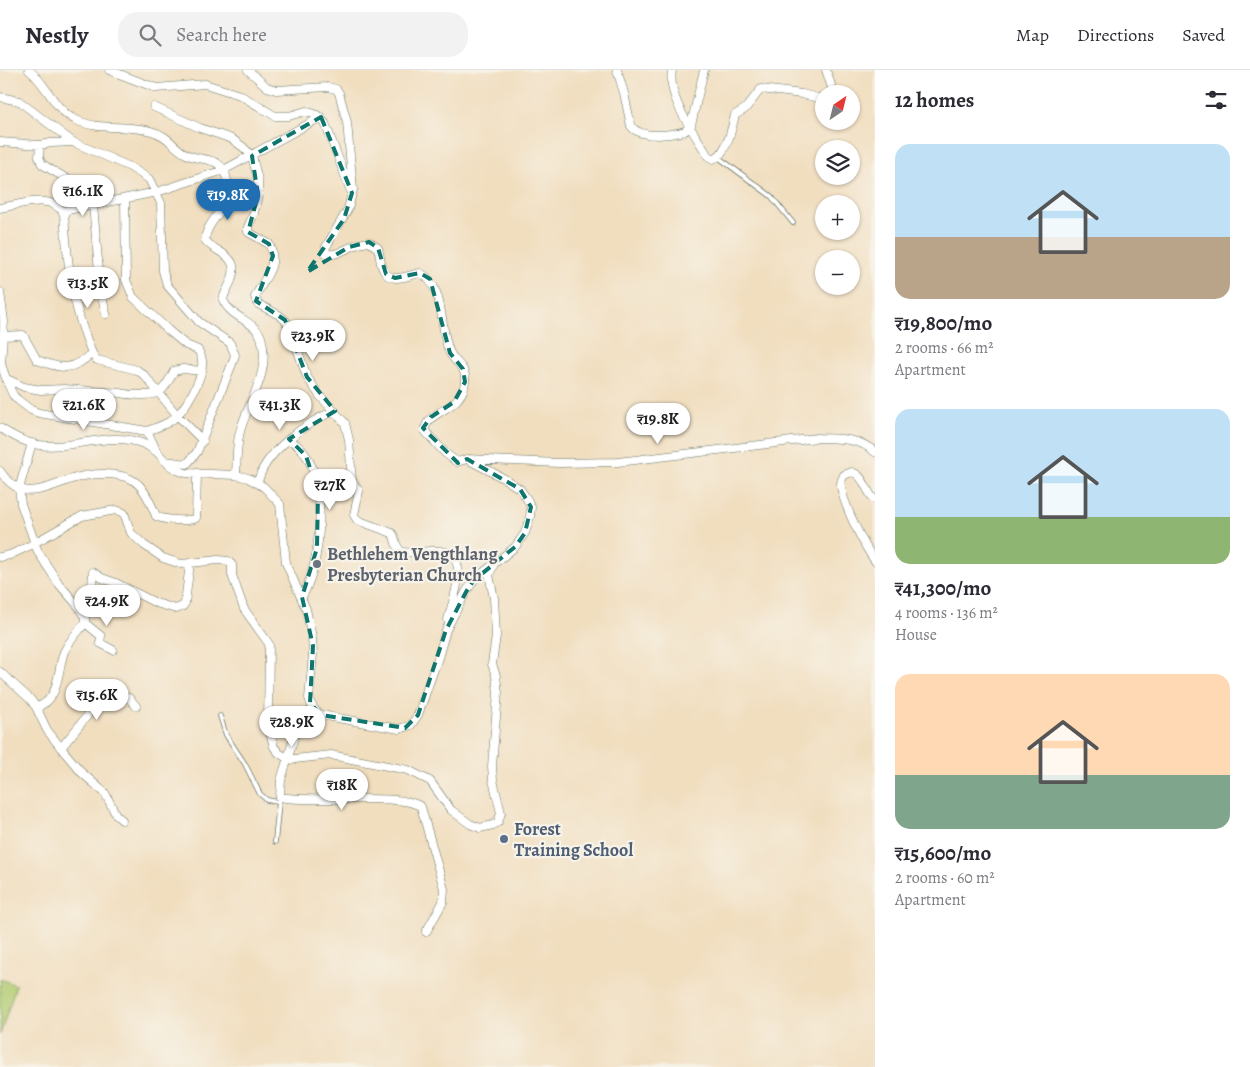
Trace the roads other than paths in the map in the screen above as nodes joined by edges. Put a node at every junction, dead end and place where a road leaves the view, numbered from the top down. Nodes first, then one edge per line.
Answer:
1 (29, 70) edge
2 (109, 70) edge
3 (248, 70) edge
4 (617, 70) edge
5 (672, 70) edge
6 (704, 70) edge
7 (826, 70) edge
8 (831, 85) edge
9 (0, 97) edge
10 (815, 97) edge
11 (154, 107) dead end
12 (321, 117) junction
13 (691, 126) junction
14 (0, 142) edge
15 (74, 142) junction
16 (40, 145) junction
17 (252, 156) junction
18 (718, 157) junction
19 (224, 170) junction
20 (156, 192) junction
21 (352, 194) junction
22 (125, 200) junction
23 (93, 205) junction
24 (0, 208) edge
25 (63, 211) junction
26 (792, 223) dead end
27 (0, 292) edge
28 (106, 314) dead end
29 (2, 332) edge
30 (92, 353) junction
31 (0, 363) edge
32 (202, 371) junction
33 (6, 380) junction
34 (160, 393) junction
35 (335, 411) junction
36 (177, 415) junction
37 (0, 428) edge
38 (147, 431) junction
39 (289, 438) junction
40 (202, 441) junction
41 (32, 443) junction
42 (157, 452) junction
43 (875, 452) edge
44 (467, 459) junction
45 (165, 461) junction
46 (0, 471) edge
47 (197, 473) junction
48 (236, 475) junction
49 (258, 483) junction
50 (19, 489) junction
51 (875, 500) edge
52 (35, 543) junction
53 (0, 557) edge
54 (875, 561) edge
55 (190, 563) junction
56 (495, 563) junction
57 (302, 597) junction
58 (79, 607) junction
59 (85, 623) junction
60 (446, 630) junction
61 (113, 650) dead end
62 (0, 672) edge
63 (136, 706) dead end
64 (36, 707) junction
65 (313, 709) junction
66 (220, 716) dead end
67 (61, 748) junction
68 (288, 759) junction
69 (279, 799) junction
70 (122, 820) dead end
71 (275, 842) dead end
72 (426, 932) dead end

1 - 19 street
2 - 12 street
3 - 21 street
4 - 13 street
5 - 13 street
6 - 13 street
7 - 8 street
9 - 15 street
10 - 18 street
11 - 17 street
12 - 17 street
12 - 21 street
13 - 18 street
14 - 16 street
15 - 16 street
15 - 20 street
16 - 23 street
17 - 19 street
17 - 35 street
18 - 26 lane
19 - 20 street
19 - 48 street
20 - 22 street
20 - 40 street
21 - 44 street
22 - 23 street
22 - 32 street
23 - 25 street
23 - 28 street
24 - 25 street
25 - 30 street
27 - 29 street
29 - 30 street
29 - 31 street
30 - 34 street
31 - 33 street
32 - 34 street
32 - 36 street
33 - 34 street
33 - 38 street
34 - 36 street
35 - 39 street
35 - 60 street
36 - 38 street
36 - 40 street
37 - 41 street
38 - 42 street
39 - 49 street
39 - 57 street
40 - 45 street
41 - 42 street
41 - 50 street
42 - 45 street
43 - 44 street
44 - 56 street
45 - 47 street
46 - 50 street
47 - 48 street
47 - 50 street
48 - 49 street
49 - 57 street
50 - 52 street
51 - 54 street
52 - 53 street
52 - 55 street
52 - 58 street
55 - 58 street
55 - 68 street
56 - 60 street
56 - 68 street
57 - 65 street
58 - 59 street
59 - 61 street
59 - 64 street
60 - 65 street
62 - 64 street
63 - 67 street
64 - 67 street
65 - 68 street
66 - 69 lane
67 - 70 street
68 - 69 street
69 - 71 lane
69 - 72 street

